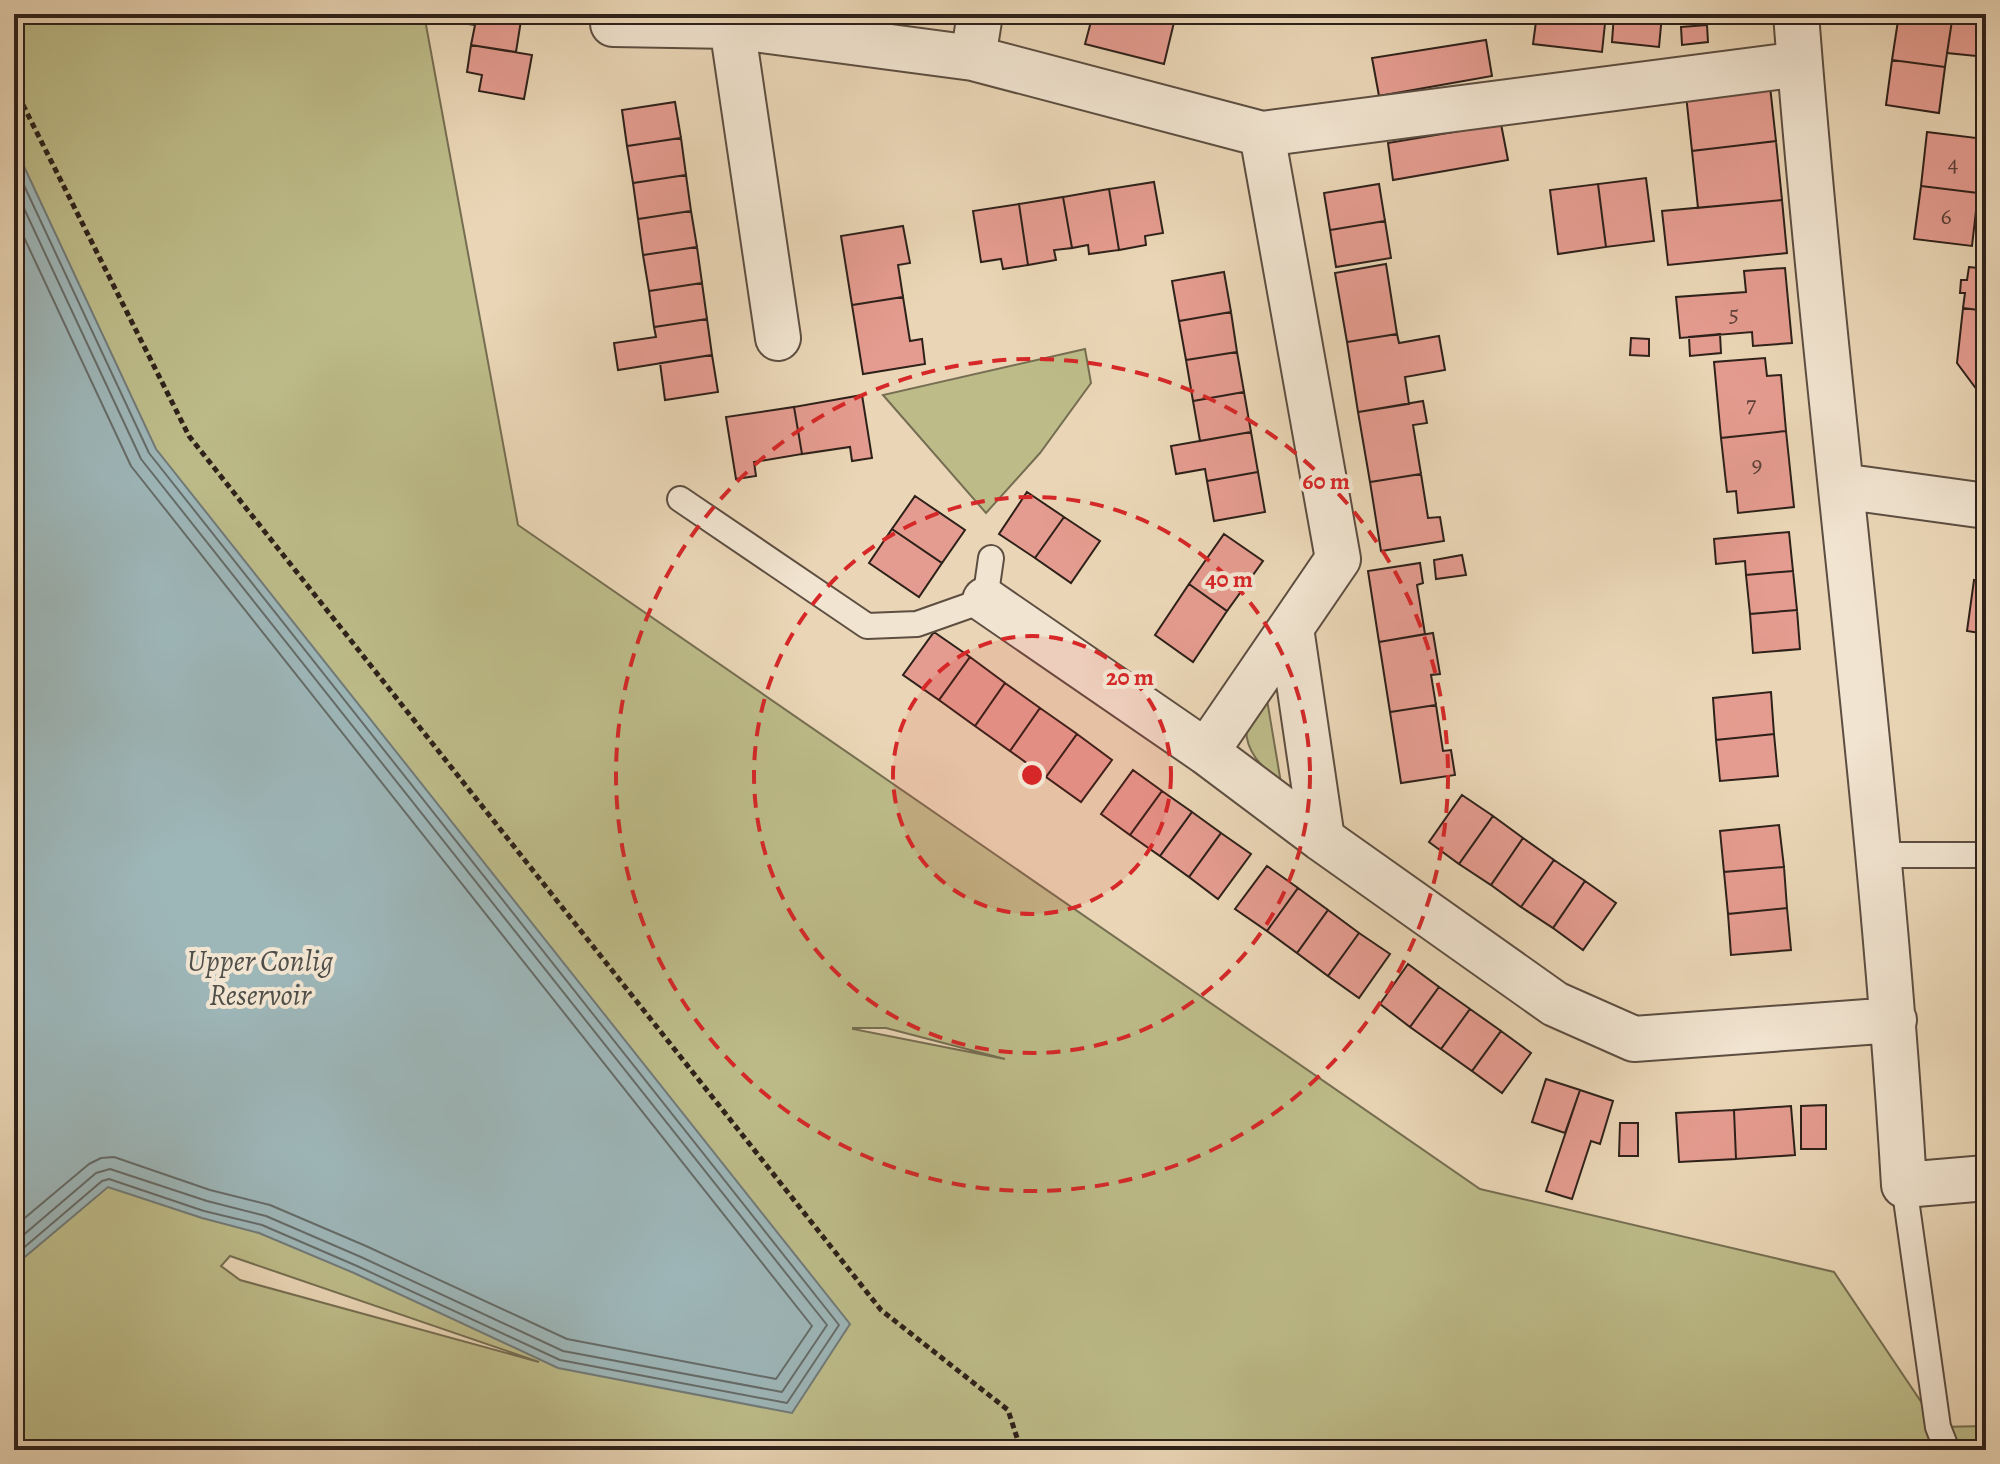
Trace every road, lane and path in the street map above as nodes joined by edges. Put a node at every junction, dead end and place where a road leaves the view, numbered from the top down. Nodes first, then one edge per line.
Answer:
1 (980, 14) edge
2 (1796, 14) edge
3 (613, 24) dead end
4 (732, 26) junction
5 (973, 58) junction
6 (1800, 64) junction
7 (14, 87) edge
8 (1262, 134) junction
9 (778, 338) dead end
10 (1841, 486) junction
11 (680, 499) dead end
12 (1986, 506) edge
13 (991, 558) dead end
14 (985, 600) junction
15 (1291, 628) junction
16 (1206, 752) junction
17 (1322, 839) junction
18 (1880, 855) junction
19 (1986, 855) edge
20 (1894, 1020) junction
21 (1986, 1178) edge
22 (1904, 1185) junction
23 (1021, 1450) edge
24 (1947, 1450) edge

1 - 5 street
2 - 6 street
3 - 4 street
4 - 5 street
4 - 9 street
5 - 8 street
6 - 8 street
6 - 10 street
7 - 23 path
8 - 15 street
10 - 12 street
10 - 18 street
11 - 14 lane
13 - 14 lane
14 - 16 street
15 - 16 street
15 - 17 street
16 - 17 street
17 - 20 street
18 - 19 lane
18 - 20 street
20 - 22 street
21 - 22 street
22 - 24 lane

